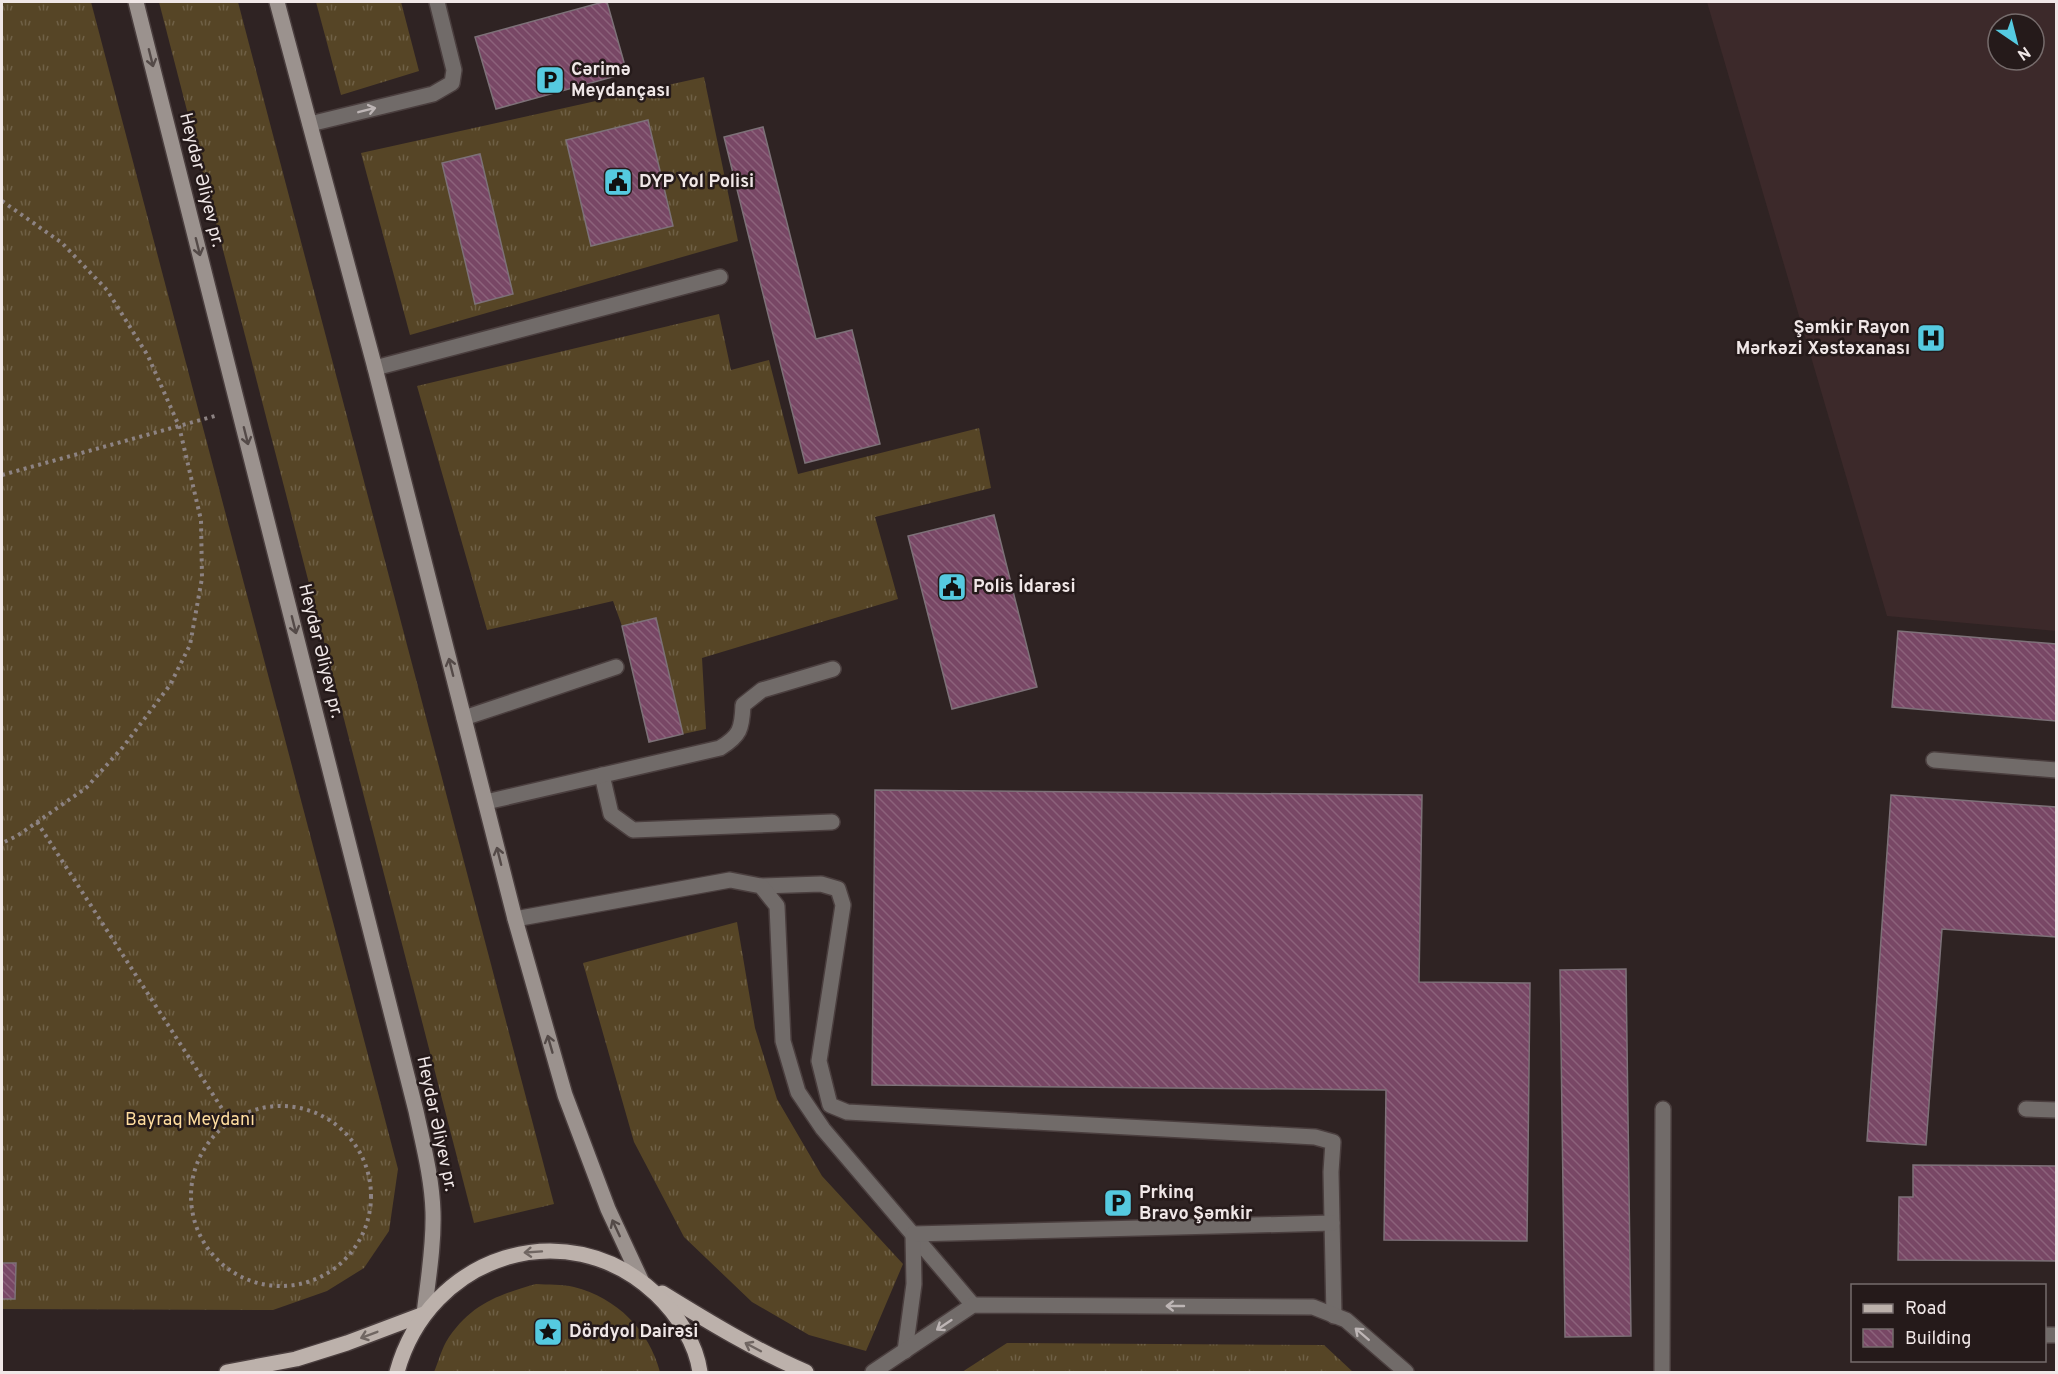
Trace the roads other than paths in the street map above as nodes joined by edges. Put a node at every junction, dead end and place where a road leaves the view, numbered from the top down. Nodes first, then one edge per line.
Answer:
1 (136, 2) edge
2 (278, 2) edge
3 (437, 2) edge
4 (310, 124) junction
5 (720, 277) dead end
6 (375, 368) junction
7 (616, 667) dead end
8 (833, 669) dead end
9 (464, 718) junction
10 (1934, 760) dead end
11 (2056, 770) edge
12 (602, 775) junction
13 (486, 802) junction
14 (832, 822) dead end
15 (761, 886) junction
16 (515, 919) junction
17 (1663, 1109) dead end
18 (2026, 1109) dead end
19 (2056, 1110) edge
20 (1332, 1223) junction
21 (913, 1234) junction
22 (641, 1280) junction
23 (973, 1305) junction
24 (424, 1314) junction
25 (1334, 1316) junction
26 (905, 1351) junction
27 (228, 1372) edge
28 (397, 1372) edge
29 (700, 1372) edge
30 (806, 1372) edge
31 (873, 1372) edge
32 (1406, 1372) edge
33 (1662, 1372) edge

1 -> 24 main road, Heydər Əliyev pr.
2 - 4 main road
4 -> 3 lane
4 - 6 main road
5 - 6 lane
9 -> 6 main road
7 - 9 lane
8 - 12 lane
9 - 13 main road
10 - 11 lane
12 - 13 lane
12 - 14 lane
16 -> 13 main road
15 - 16 lane
15 - 20 lane
15 - 21 lane
22 -> 16 main road
17 - 33 lane
18 - 19 lane
20 - 21 lane
20 - 25 lane
21 - 23 lane
21 - 26 lane
22 -> 24 main road
22 - 29 main road
30 -> 22 main road
25 -> 23 lane
23 -> 26 lane
24 -> 27 main road
24 - 28 main road
32 -> 25 lane
26 - 31 lane

